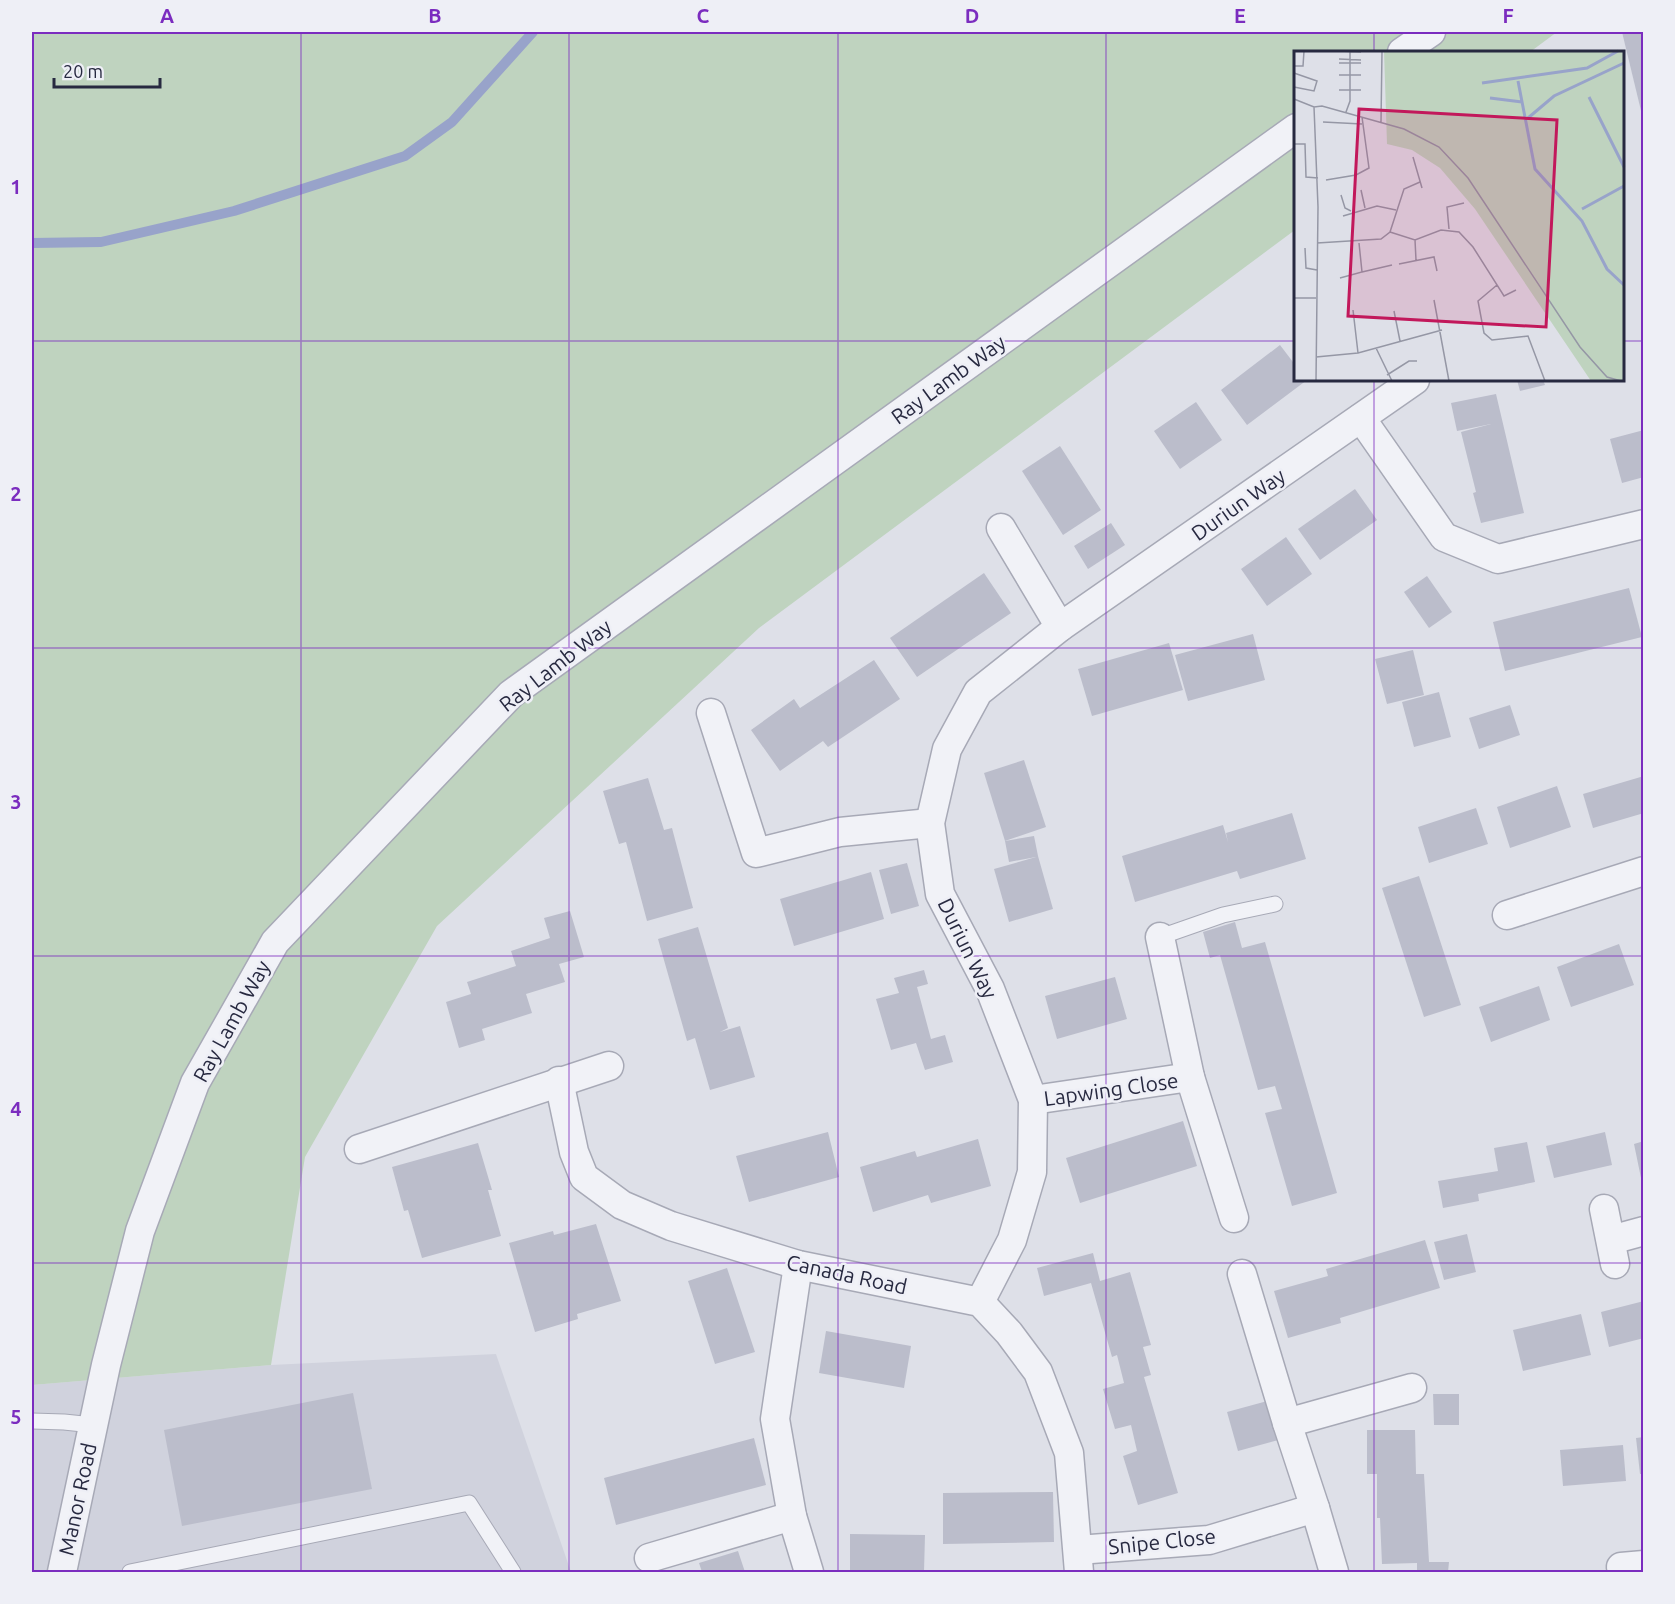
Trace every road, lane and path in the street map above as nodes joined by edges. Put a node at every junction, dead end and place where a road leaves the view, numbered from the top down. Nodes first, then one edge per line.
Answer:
1 (1431, 32) edge
2 (1403, 51) edge
3 (1294, 129) edge
4 (1413, 381) edge
5 (1361, 418) junction
6 (1644, 524) edge
7 (1001, 528) dead end
8 (1060, 627) junction
9 (711, 713) dead end
10 (930, 823) junction
11 (1644, 871) edge
12 (1275, 904) dead end
13 (1507, 915) dead end
14 (1160, 938) joint
15 (609, 1066) dead end
16 (1190, 1077) junction
17 (559, 1081) junction
18 (1033, 1100) junction
19 (359, 1149) dead end
20 (1604, 1209) dead end
21 (1234, 1218) dead end
22 (1644, 1231) edge
23 (798, 1265) junction
24 (1242, 1274) dead end
25 (980, 1302) junction
26 (1412, 1388) dead end
27 (32, 1421) edge
28 (1287, 1423) junction
29 (93, 1425) junction
30 (1315, 1509) junction
31 (792, 1516) junction
32 (649, 1558) dead end
33 (1078, 1561) edge
34 (62, 1572) edge
35 (130, 1572) edge
36 (513, 1572) edge
37 (809, 1572) edge
38 (1334, 1572) edge

1 - 2 street
3 - 29 street, Ray Lamb Way
4 - 5 street, Duriun Way
5 - 6 street
5 - 8 street, Duriun Way
7 - 8 street
8 - 10 street, Duriun Way
9 - 10 street
10 - 18 street, Duriun Way
11 - 13 street
12 - 14 lane
14 - 16 street, Lapwing Close
15 - 17 street
16 - 18 street, Lapwing Close
16 - 21 street
17 - 19 street
17 - 23 street, Canada Road
18 - 25 street, Duriun Way
20 - 22 street
23 - 25 street, Canada Road
23 - 31 street
24 - 28 street
25 - 33 street
26 - 28 street
27 - 29 lane
28 - 30 street
29 - 34 street, Manor Road
30 - 33 street, Snipe Close
30 - 38 street
31 - 32 street
31 - 37 street
35 - 36 lane

